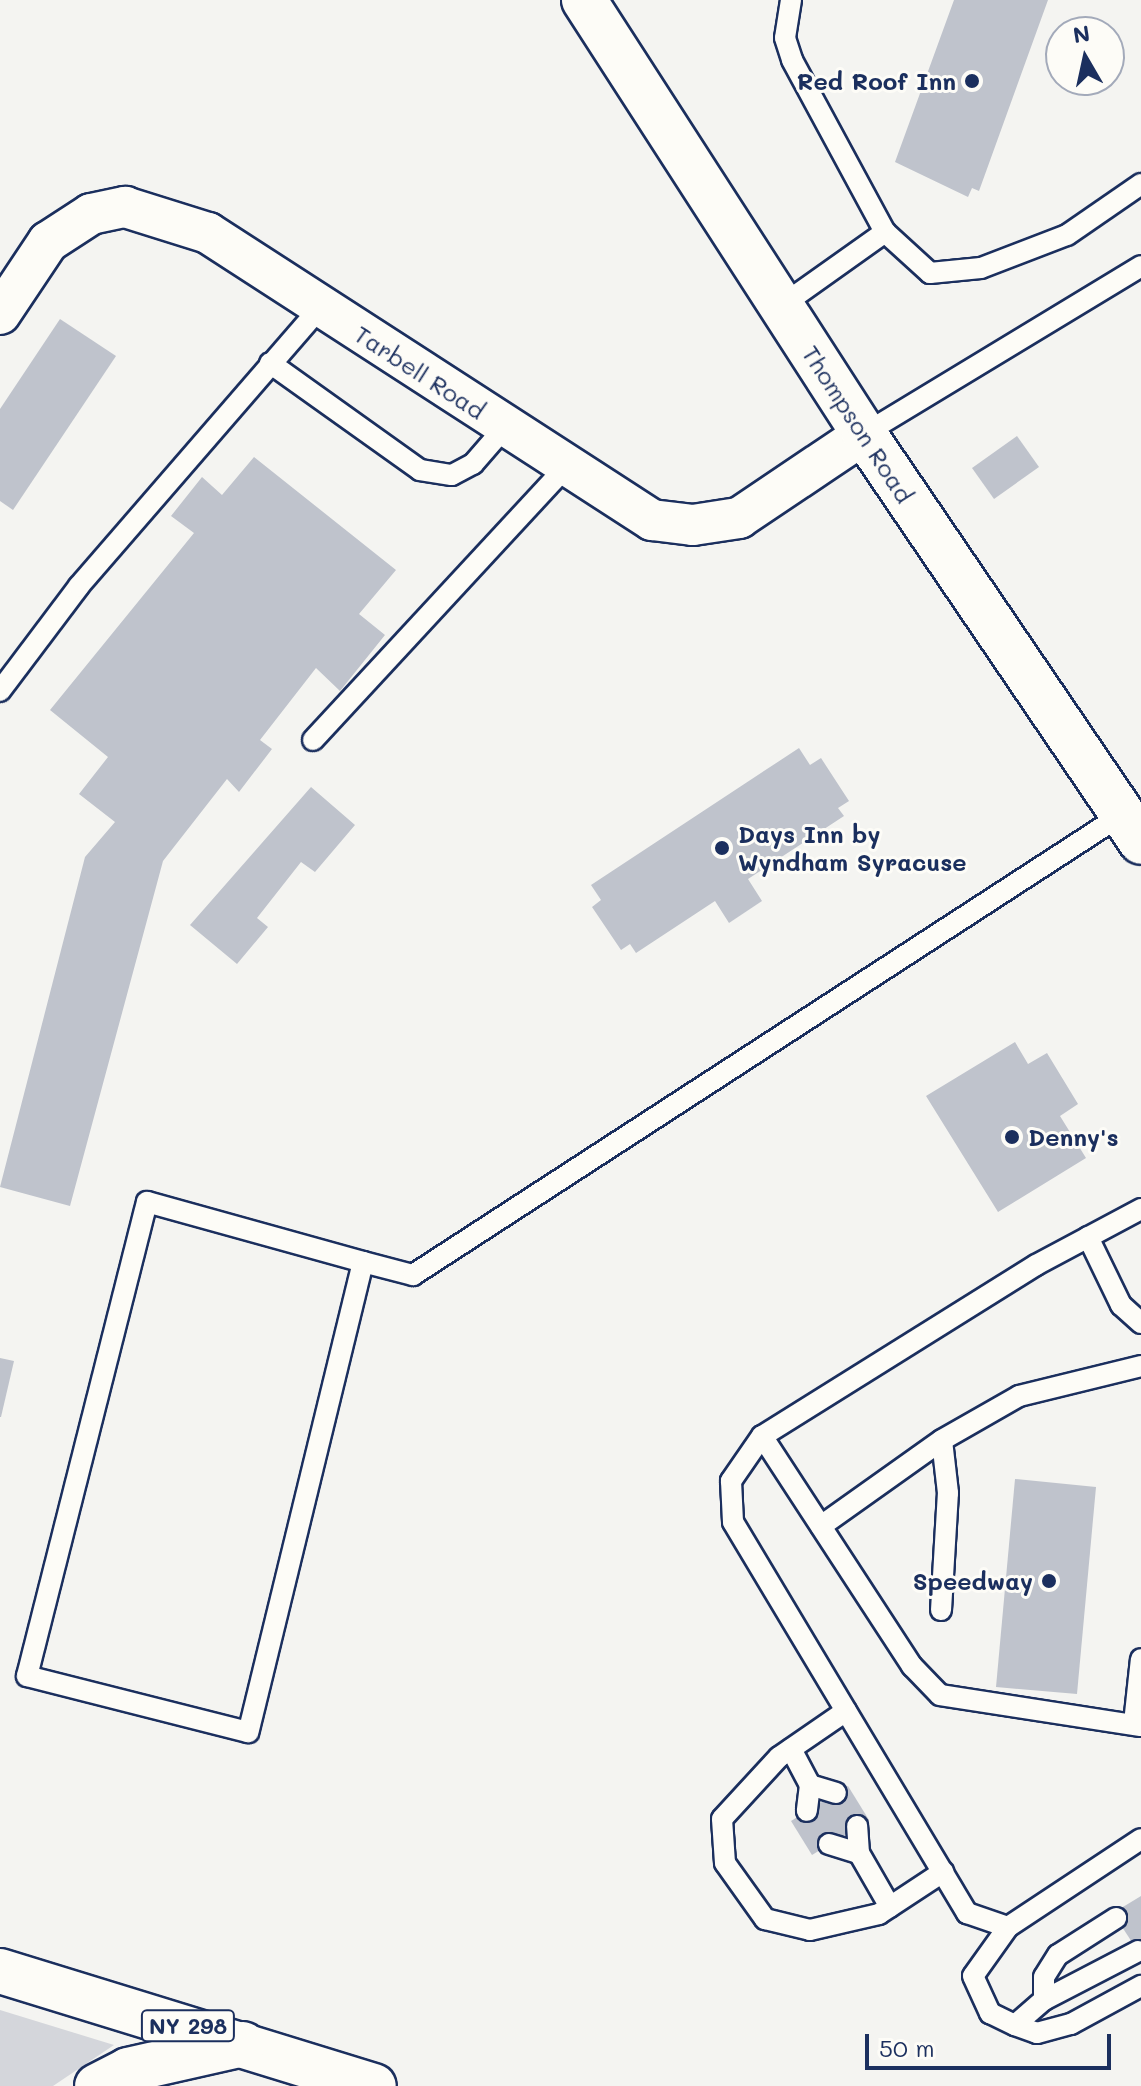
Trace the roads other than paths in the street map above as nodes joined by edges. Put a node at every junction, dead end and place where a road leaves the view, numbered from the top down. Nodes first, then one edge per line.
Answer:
1 (584, 0) edge
2 (791, 0) edge
3 (1141, 184) edge
4 (885, 232) junction
5 (1141, 266) edge
6 (781, 306) junction
7 (321, 307) junction
8 (0, 314) edge
9 (270, 363) junction
10 (505, 427) junction
11 (864, 434) junction
12 (566, 467) junction
13 (0, 691) edge
14 (313, 740) dead end
15 (1132, 828) edge
16 (1141, 1209) edge
17 (1088, 1237) junction
18 (363, 1262) junction
19 (1141, 1323) edge
20 (1141, 1366) edge
21 (762, 1436) junction
22 (942, 1440) junction
23 (821, 1526) junction
24 (941, 1610) dead end
25 (1141, 1659) edge
26 (1139, 1698) edge
27 (846, 1711) junction
28 (1138, 1724) edge
29 (791, 1749) junction
30 (810, 1785) junction
31 (836, 1793) dead end
32 (807, 1811) dead end
33 (857, 1826) dead end
34 (1141, 1839) edge
35 (829, 1844) dead end
36 (859, 1853) junction
37 (943, 1872) junction
38 (890, 1907) junction
39 (1116, 1918) dead end
40 (1008, 1927) junction
41 (1138, 1951) dead end
42 (0, 1971) edge
43 (1141, 1986) edge
44 (1044, 2000) junction
45 (1015, 2025) junction
46 (245, 2044) junction
47 (97, 2086) edge
48 (374, 2086) edge

1 - 6 street, Thompson Road
2 - 4 lane
3 - 4 lane
4 - 6 lane
5 - 11 lane
6 - 11 street, Thompson Road
7 - 8 street, Tarbell Road
7 - 9 lane
7 - 10 street, Tarbell Road
9 - 10 lane
9 - 13 lane
10 - 12 street, Tarbell Road
11 - 12 street, Tarbell Road
11 - 15 street, Thompson Road
12 - 14 lane
15 - 18 lane
16 - 17 lane
17 - 19 lane
17 - 21 lane
18 - 18 lane
20 - 22 lane
21 - 23 lane
21 - 27 lane
22 - 23 lane
22 - 24 lane
23 - 28 lane
25 - 26 lane
26 - 28 lane
27 - 29 lane
27 - 37 lane
29 - 30 lane
29 - 38 lane
30 - 31 lane
30 - 32 lane
33 - 36 lane
34 - 40 lane
35 - 36 lane
36 - 38 lane
37 - 38 lane
37 - 40 lane
39 - 44 lane
40 - 45 lane
41 - 44 lane
42 - 46 street, NY 298
43 - 45 lane
44 - 45 lane
46 - 47 street
46 - 48 street, NY 298

